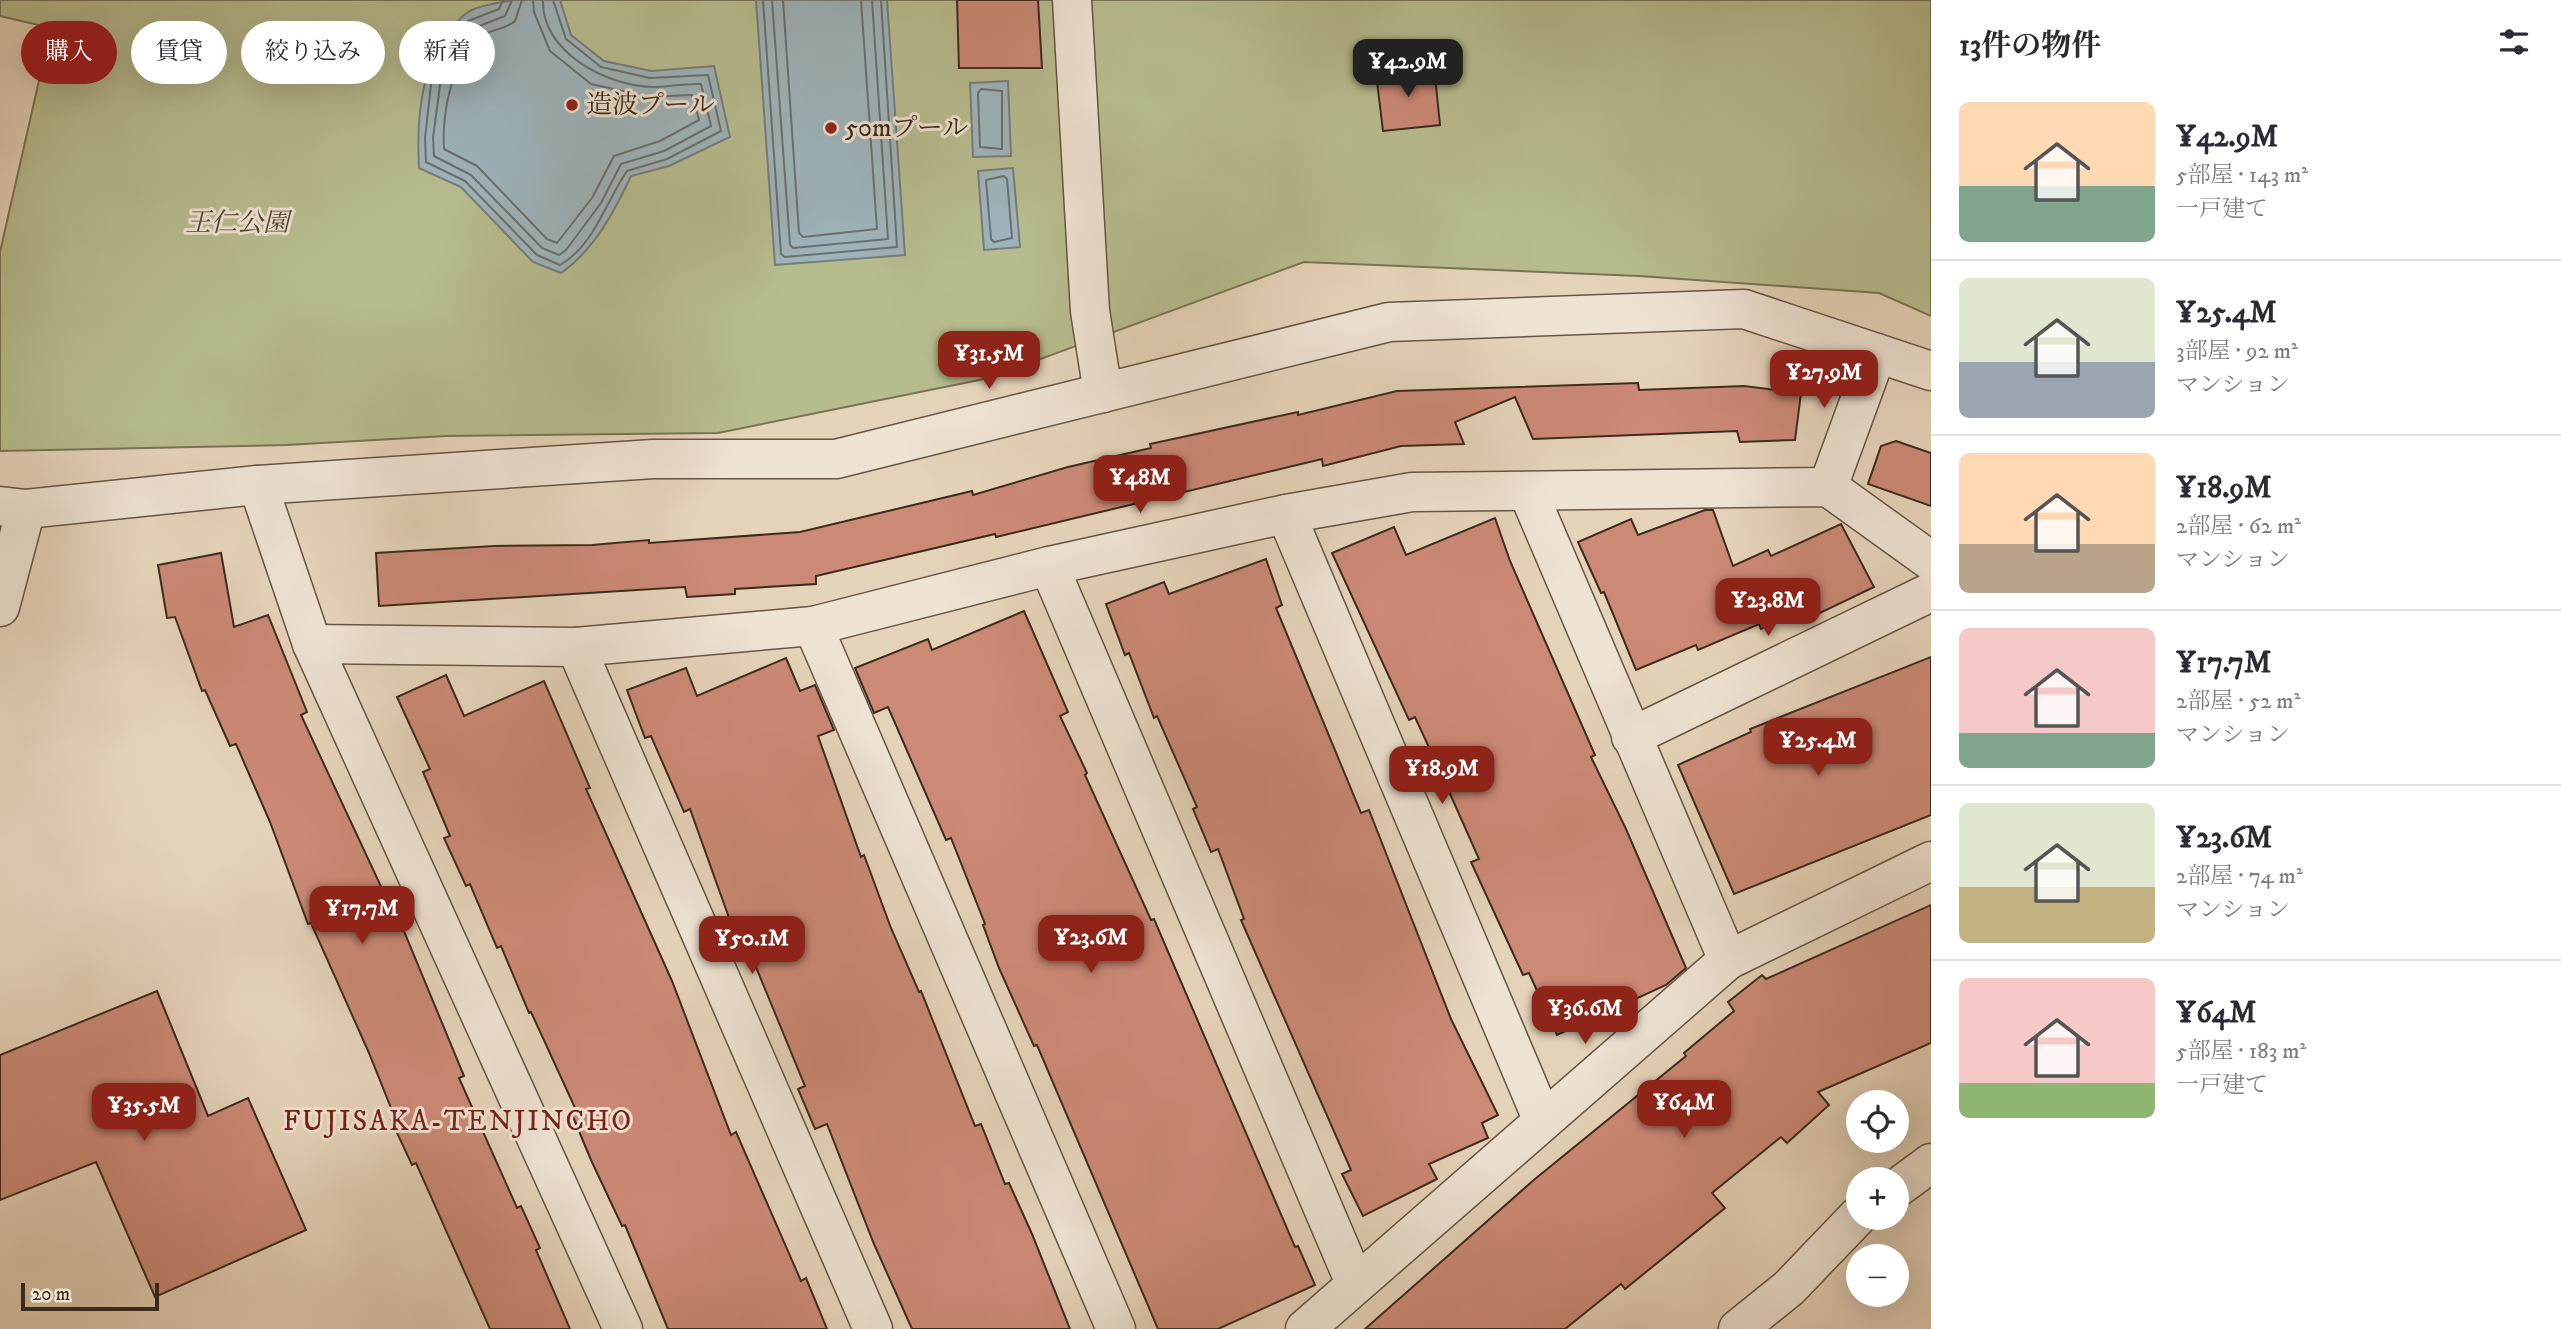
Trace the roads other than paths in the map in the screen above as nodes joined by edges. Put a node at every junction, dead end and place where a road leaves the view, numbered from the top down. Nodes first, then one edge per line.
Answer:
1 (1072, 0) edge
2 (1877, 353) junction
3 (1931, 371) edge
4 (1103, 393) junction
5 (258, 485) junction
6 (1828, 487) junction
7 (1528, 492) junction
8 (13, 508) edge
9 (1286, 514) junction
10 (1931, 561) edge
11 (1049, 566) junction
12 (1931, 592) edge
13 (0, 607) edge
14 (813, 626) junction
15 (312, 644) junction
16 (576, 647) junction
17 (1631, 737) junction
18 (1931, 861) edge
19 (1728, 960) junction
20 (1543, 1121) junction
21 (1931, 1163) edge
22 (1909, 1179) edge
23 (1846, 1229) edge
24 (1355, 1283) junction
25 (623, 1329) edge
26 (873, 1329) edge
27 (1116, 1329) edge
28 (1305, 1329) edge
29 (1738, 1329) edge

1 - 4 street
2 - 3 street
2 - 4 street
2 - 6 street
4 - 5 street
5 - 8 street
5 - 15 street
6 - 7 street
6 - 10 street
7 - 9 street
7 - 17 street
8 - 13 street
9 - 11 street
9 - 20 street
11 - 14 street
11 - 24 street
12 - 17 street
14 - 16 street
14 - 27 street
15 - 16 street
15 - 25 street
16 - 26 street
17 - 19 street
18 - 19 street
19 - 20 street
20 - 24 street
21 - 22 street
23 - 29 street
24 - 28 street

